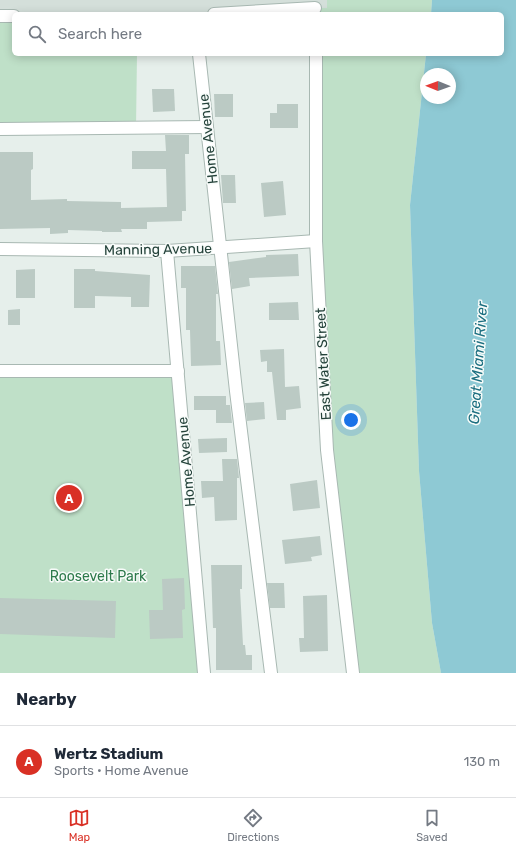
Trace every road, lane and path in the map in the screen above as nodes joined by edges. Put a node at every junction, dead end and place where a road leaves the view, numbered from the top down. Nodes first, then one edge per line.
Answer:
1 (316, 7) edge
2 (243, 12) edge
3 (0, 16) edge
4 (12, 16) edge
5 (199, 56) edge
6 (316, 56) edge
7 (207, 127) junction
8 (0, 129) edge
9 (316, 241) junction
10 (220, 247) junction
11 (0, 249) edge
12 (167, 251) junction
13 (0, 371) edge
14 (178, 372) junction
15 (204, 673) edge
16 (271, 673) edge
17 (353, 673) edge

1 - 2 street
3 - 4 street
5 - 7 street, Home Avenue
6 - 9 street, East Water Street
7 - 8 street
7 - 10 street, Home Avenue
9 - 10 street, Manning Avenue
9 - 17 street, East Water Street
10 - 12 street, Manning Avenue
10 - 16 street, Home Avenue
11 - 12 street, Manning Avenue
12 - 14 street, Home Avenue
13 - 14 street
14 - 15 street, Home Avenue

